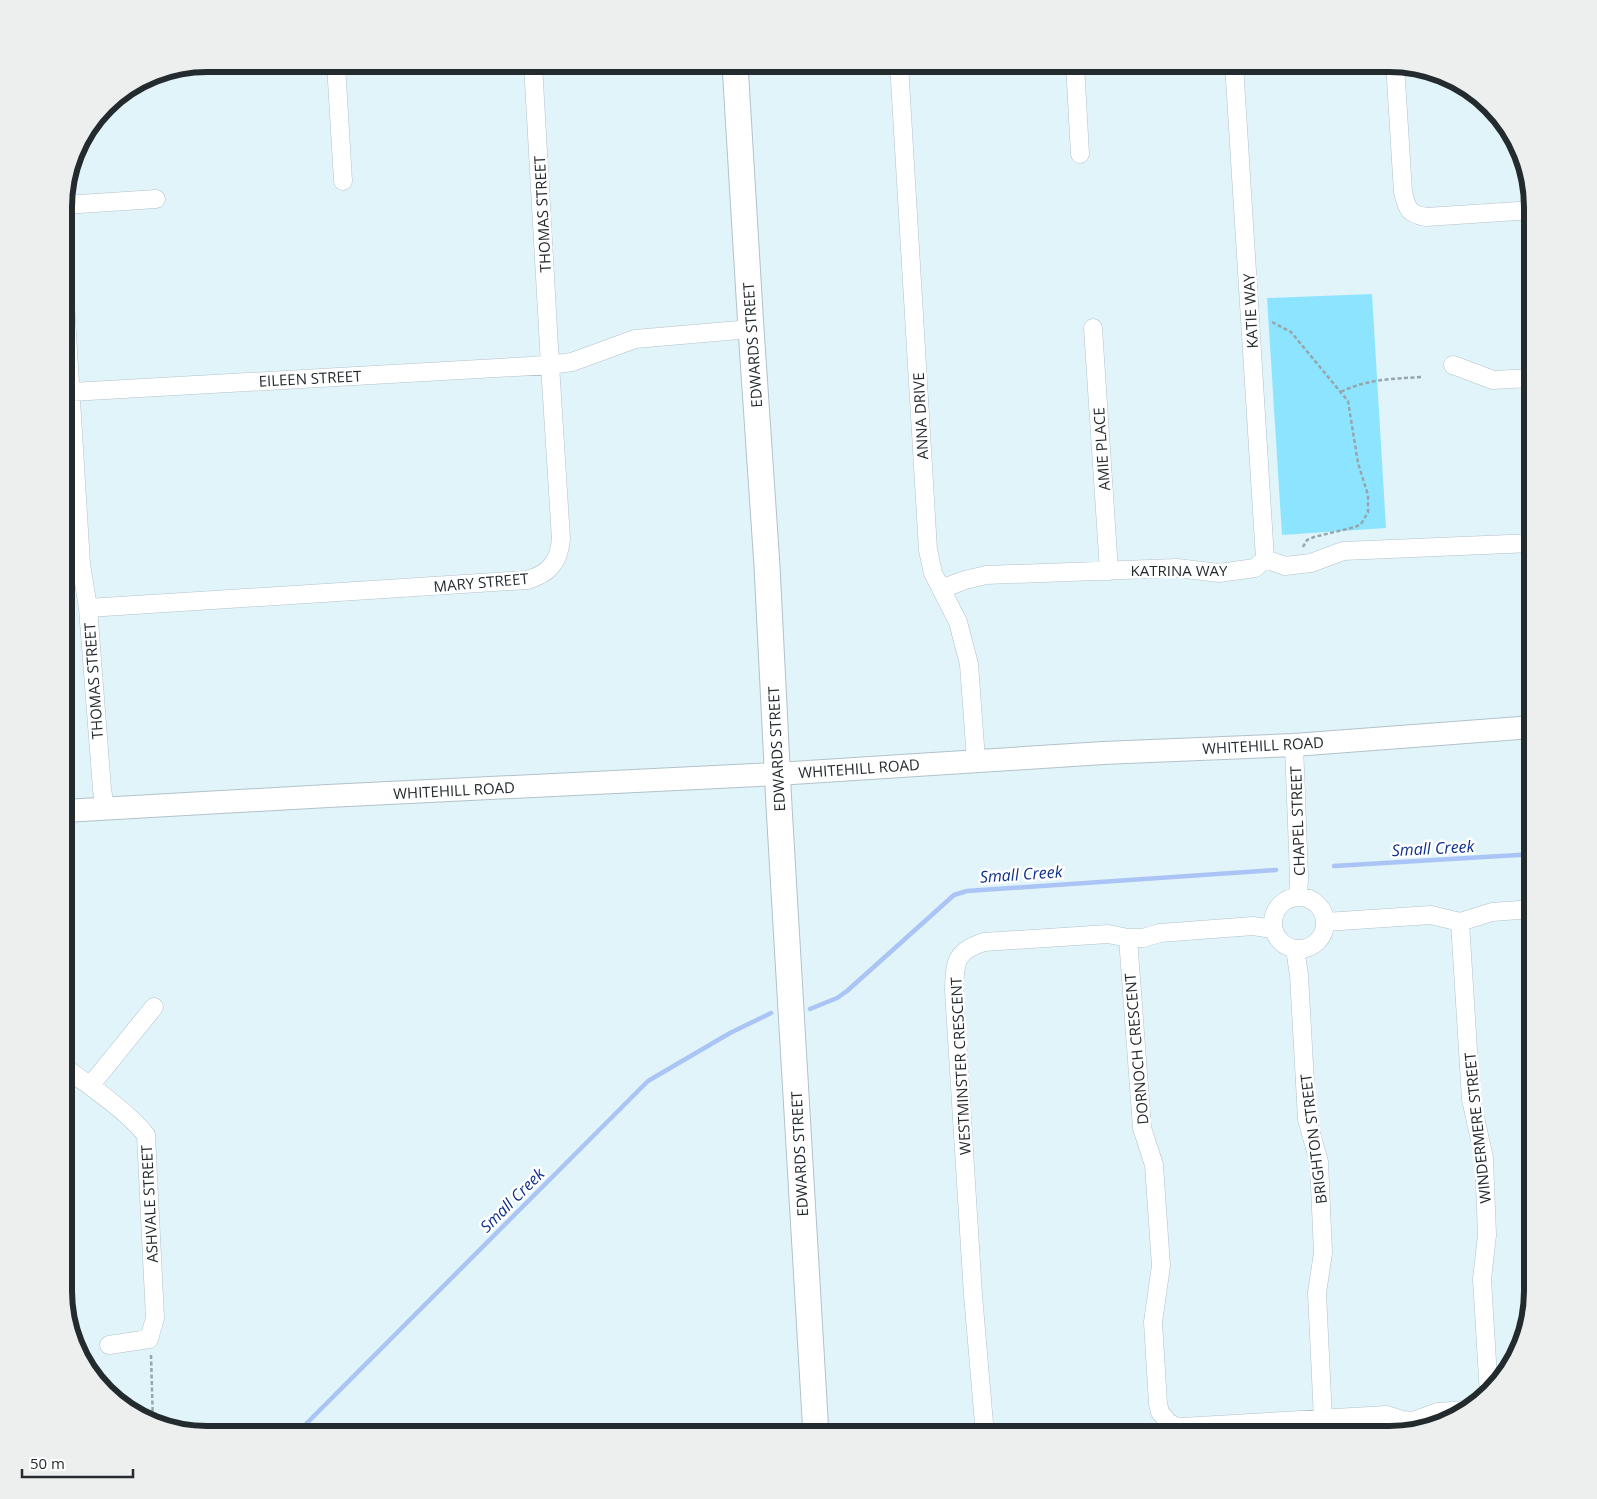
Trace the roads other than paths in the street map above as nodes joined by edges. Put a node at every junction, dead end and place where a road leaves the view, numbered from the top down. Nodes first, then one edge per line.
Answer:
1 (336, 72) edge
2 (533, 72) edge
3 (735, 72) edge
4 (899, 72) edge
5 (1075, 72) edge
6 (1234, 72) edge
7 (1396, 73) edge
8 (1080, 154) dead end
9 (343, 181) dead end
10 (156, 198) dead end
11 (73, 203) edge
12 (1524, 211) edge
13 (1093, 328) dead end
14 (751, 329) junction
15 (550, 365) junction
16 (1453, 365) dead end
17 (1524, 378) edge
18 (73, 392) edge
19 (73, 426) edge
20 (1524, 543) edge
21 (1264, 559) junction
22 (1109, 571) junction
23 (941, 589) junction
24 (88, 608) junction
25 (1524, 728) edge
26 (1294, 745) junction
27 (976, 760) junction
28 (777, 774) junction
29 (105, 808) junction
30 (73, 810) edge
31 (1298, 897) junction
32 (1524, 910) edge
33 (1325, 922) junction
34 (1460, 922) junction
35 (1274, 929) junction
36 (1128, 938) junction
37 (1294, 949) junction
38 (154, 1007) dead end
39 (73, 1074) edge
40 (90, 1086) junction
41 (109, 1345) dead end
42 (1487, 1384) edge
43 (1452, 1411) edge
44 (1323, 1419) junction
45 (1417, 1424) edge
46 (1410, 1425) edge
47 (815, 1426) edge
48 (984, 1426) edge
49 (1174, 1426) edge
50 (1200, 1426) edge

1 - 9 street
2 - 15 street, THOMAS STREET
3 - 14 main road, EDWARDS STREET
4 - 23 street, ANNA DRIVE
5 - 8 street
6 - 21 street, KATIE WAY
7 - 12 street
10 - 11 street
13 - 22 street, AMIE PLACE
14 - 15 street
14 - 28 main road, EDWARDS STREET
15 - 18 street, EILEEN STREET
15 - 24 street, MARY STREET
16 - 17 street
19 - 24 street, THOMAS STREET
20 - 21 street
21 - 22 street, KATRINA WAY
22 - 23 street, KATRINA WAY
23 - 27 street, ANNA DRIVE
24 - 29 street, THOMAS STREET
25 - 26 street, WHITEHILL ROAD
26 - 27 street, WHITEHILL ROAD
26 - 31 street, CHAPEL STREET
27 - 28 street, WHITEHILL ROAD
28 - 29 street, WHITEHILL ROAD
28 - 47 main road, EDWARDS STREET
29 - 30 street, WHITEHILL ROAD
31 - 33 street
31 - 35 street
32 - 34 street
33 - 34 street
33 - 37 street
34 - 42 street, WINDERMERE STREET
35 - 36 street, WESTMINSTER CRESCENT
35 - 37 street
36 - 48 street, WESTMINSTER CRESCENT
36 - 49 street, DORNOCH CRESCENT
37 - 44 street, BRIGHTON STREET
38 - 40 street
39 - 40 street, ASHVALE STREET
40 - 41 street, ASHVALE STREET
43 - 45 street, DORNOCH CRESCENT
44 - 46 street, DORNOCH CRESCENT
44 - 50 street, DORNOCH CRESCENT

